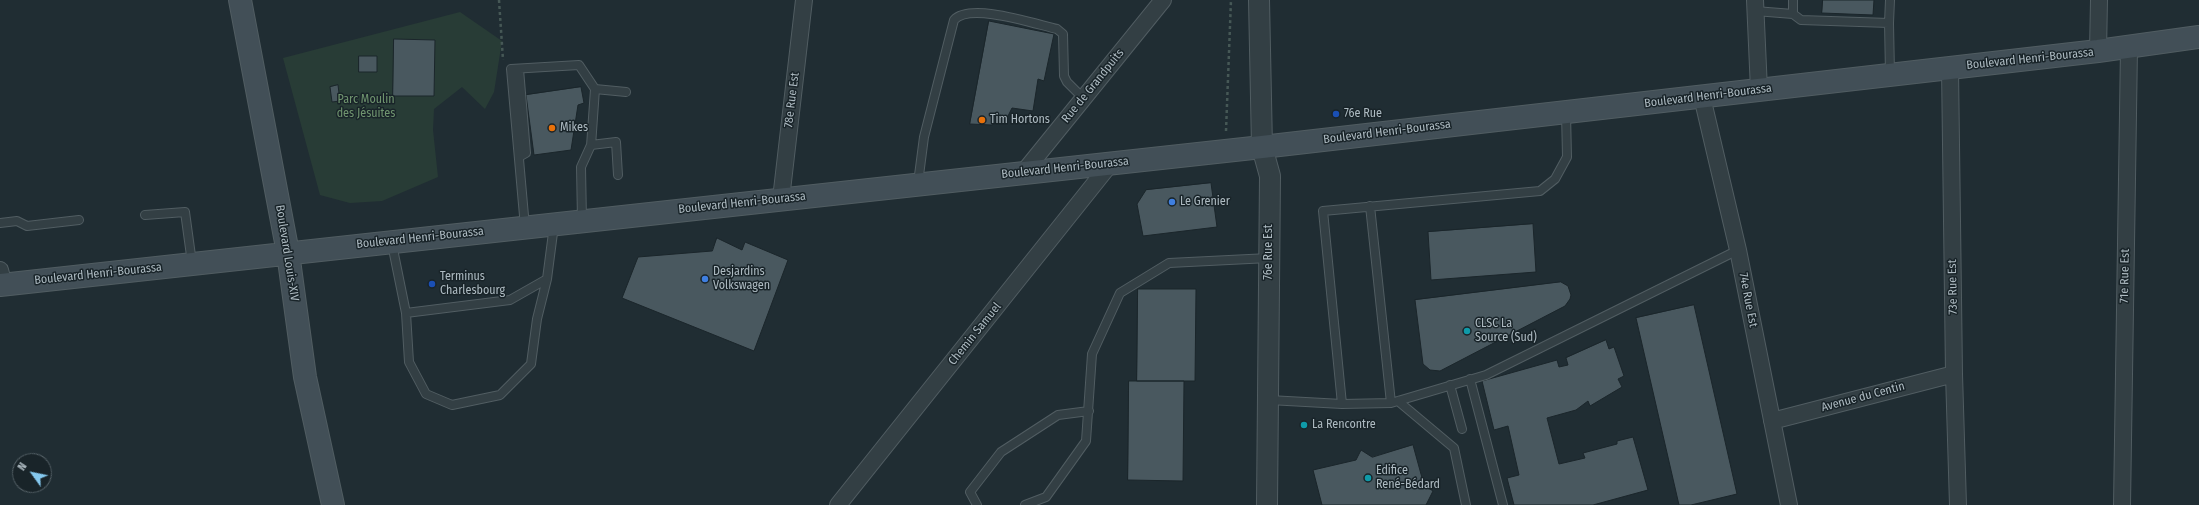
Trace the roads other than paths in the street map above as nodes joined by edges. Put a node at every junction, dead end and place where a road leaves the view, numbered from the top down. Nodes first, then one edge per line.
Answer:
1 (240, 0) edge
2 (804, 0) edge
3 (1163, 0) edge
4 (1259, 0) edge
5 (1793, 0) edge
6 (1890, 0) edge
7 (2099, 0) edge
8 (1755, 6) edge
9 (1792, 14) junction
10 (1889, 23) junction
11 (2199, 37) edge
12 (2129, 48) junction
13 (2199, 49) edge
14 (2098, 51) junction
15 (1950, 68) junction
16 (1890, 75) junction
17 (595, 89) junction
18 (1759, 90) junction
19 (626, 92) dead end
20 (1702, 96) junction
21 (1083, 98) junction
22 (1566, 112) junction
23 (591, 146) junction
24 (1262, 147) junction
25 (1111, 163) junction
26 (1023, 173) junction
27 (618, 175) dead end
28 (918, 184) junction
29 (781, 199) junction
30 (1370, 206) junction
31 (146, 215) dead end
32 (79, 220) dead end
33 (582, 221) junction
34 (0, 223) edge
35 (554, 224) junction
36 (525, 227) junction
37 (392, 242) junction
38 (1738, 250) junction
39 (288, 253) junction
40 (1269, 258) junction
41 (192, 264) junction
42 (547, 279) junction
43 (1, 280) edge
44 (406, 313) junction
45 (1954, 374) junction
46 (1470, 379) junction
47 (1450, 385) junction
48 (1269, 400) junction
49 (1395, 402) junction
50 (1342, 404) junction
51 (1089, 411) junction
52 (1772, 421) junction
53 (1462, 429) dead end
54 (333, 505) edge
55 (838, 505) edge
56 (977, 505) edge
57 (1025, 505) edge
58 (1268, 505) edge
59 (1466, 505) edge
60 (1503, 505) edge
61 (1789, 505) edge
62 (1958, 505) edge
63 (2122, 505) edge

1 - 39 main road, Boulevard Louis-XIV
2 - 29 street, 78e Rue Est
3 - 21 street, Rue de Grandpuits
4 - 24 street, 76e Rue Est
5 - 9 lane
6 - 10 lane
7 - 14 street
8 - 9 lane
8 - 18 street
9 - 10 lane
10 - 16 lane
11 - 12 main road, Boulevard Henri-Bourassa
12 - 13 main road, Boulevard Henri-Bourassa
12 - 14 main road, Boulevard Henri-Bourassa
12 - 63 street, 71e Rue Est
14 - 15 main road, Boulevard Henri-Bourassa
15 - 16 main road, Boulevard Henri-Bourassa
15 - 45 street, 73e Rue Est
16 - 18 main road, Boulevard Henri-Bourassa
17 - 19 lane
17 - 23 lane
17 - 36 lane
18 - 20 main road, Boulevard Henri-Bourassa
20 - 22 main road, Boulevard Henri-Bourassa
20 - 38 street, 74e Rue Est
21 - 26 street, Rue de Grandpuits
21 - 28 lane
22 - 24 main road, Boulevard Henri-Bourassa
22 - 30 lane
23 - 27 lane
23 - 33 lane
24 - 25 main road, Boulevard Henri-Bourassa
24 - 40 street, 76e Rue Est
25 - 26 main road, Boulevard Henri-Bourassa
25 - 55 street, Chemin Samuel
26 - 28 main road, Boulevard Henri-Bourassa
28 - 29 main road, Boulevard Henri-Bourassa
29 - 33 main road, Boulevard Henri-Bourassa
30 - 49 lane
30 - 50 lane
31 - 41 lane
32 - 34 lane
33 - 35 main road, Boulevard Henri-Bourassa
35 - 36 main road, Boulevard Henri-Bourassa
35 - 42 lane
36 - 37 main road, Boulevard Henri-Bourassa
37 - 39 main road, Boulevard Henri-Bourassa
37 - 44 lane
38 - 46 lane
38 - 52 street, 74e Rue Est
39 - 41 main road, Boulevard Henri-Bourassa
39 - 54 main road, Boulevard Louis-XIV
40 - 48 street, 76e Rue Est
40 - 51 lane
41 - 43 main road, Boulevard Henri-Bourassa
42 - 44 lane
42 - 44 lane
45 - 52 street, Avenue du Centin
45 - 62 street, 73e Rue Est
46 - 47 lane
46 - 60 lane
47 - 49 lane
47 - 53 lane
48 - 50 lane
48 - 58 street, 76e Rue Est
49 - 50 lane
49 - 59 lane
51 - 56 lane
51 - 57 lane
52 - 61 street, 74e Rue Est

